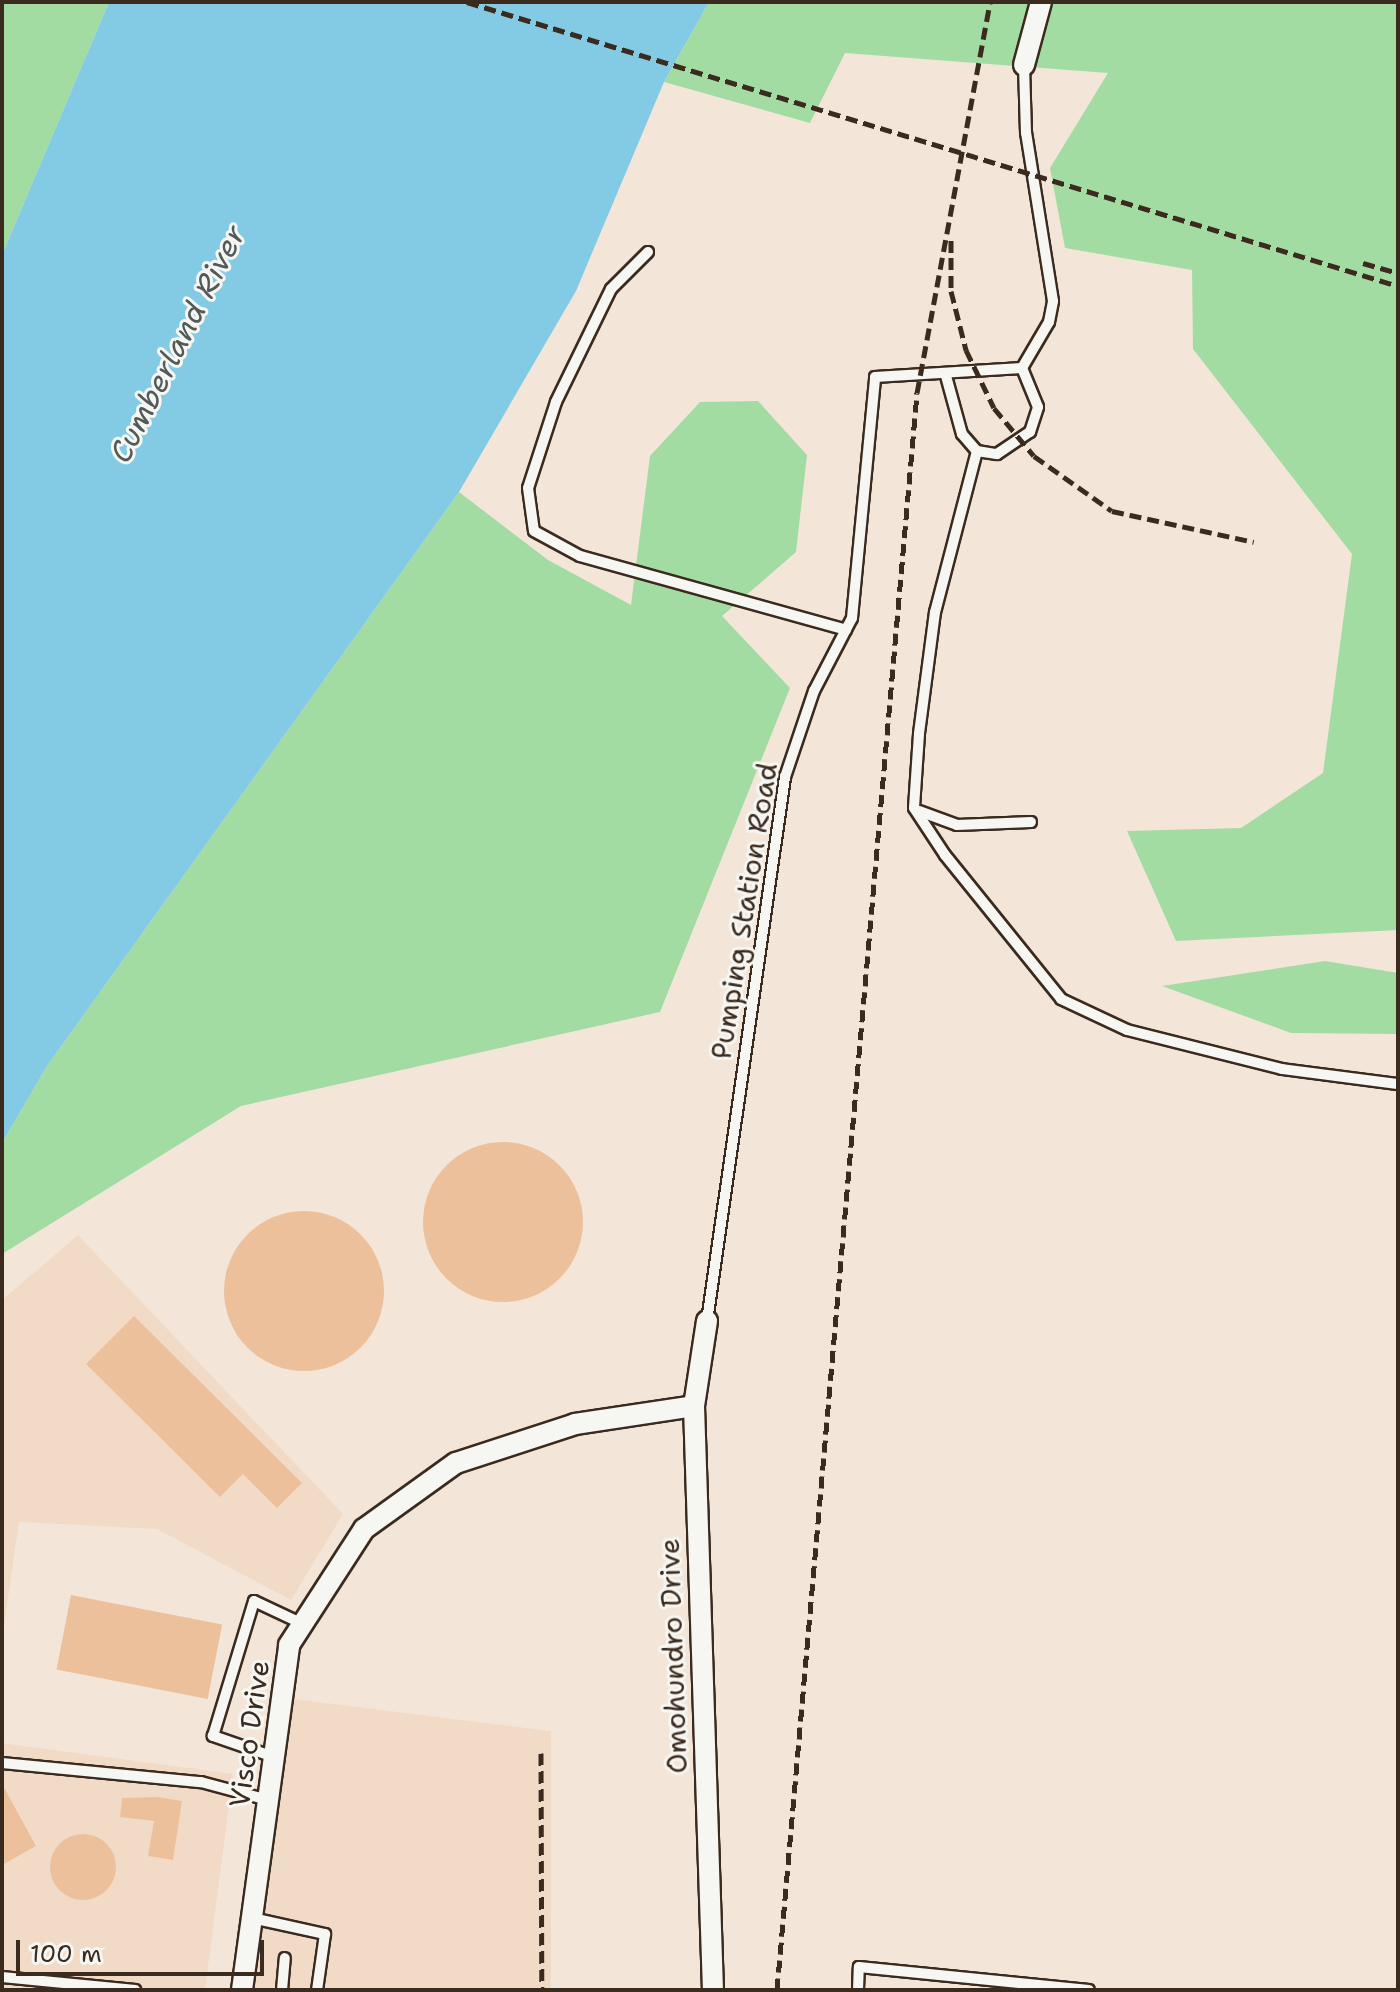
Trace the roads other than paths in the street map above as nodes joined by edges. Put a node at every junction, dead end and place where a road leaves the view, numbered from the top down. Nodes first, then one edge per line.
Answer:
1 (1041, 2) edge
2 (1024, 65) joint
3 (648, 252) dead end
4 (1022, 368) junction
5 (946, 376) junction
6 (977, 451) junction
7 (846, 630) junction
8 (914, 808) junction
9 (1031, 822) dead end
10 (1398, 1084) edge
11 (707, 1321) joint
12 (694, 1406) junction
13 (303, 1624) junction
14 (274, 1757) junction
15 (2, 1763) edge
16 (268, 1800) junction
17 (252, 1918) junction
18 (285, 1958) dead end
19 (2, 1977) edge
20 (135, 1990) edge
21 (242, 1990) edge
22 (282, 1990) edge
23 (317, 1990) edge
24 (713, 1990) edge
25 (858, 1990) edge
26 (1089, 1990) edge

1 - 2 street
2 - 4 lane
3 - 7 lane
4 - 5 lane
4 - 6 lane
5 - 6 lane
5 - 7 lane, Pumping Station Road
6 - 8 lane
7 - 11 lane, Pumping Station Road
8 - 9 lane
8 - 10 lane
11 - 12 street, Omohundro Drive
12 - 13 street, Visco Drive
12 - 24 street, Omohundro Drive
13 - 14 street, Visco Drive
13 - 14 lane
14 - 16 street, Visco Drive
15 - 16 lane
16 - 17 street, Visco Drive
17 - 21 street, Visco Drive
17 - 23 lane
18 - 22 lane
19 - 20 lane
25 - 26 lane

